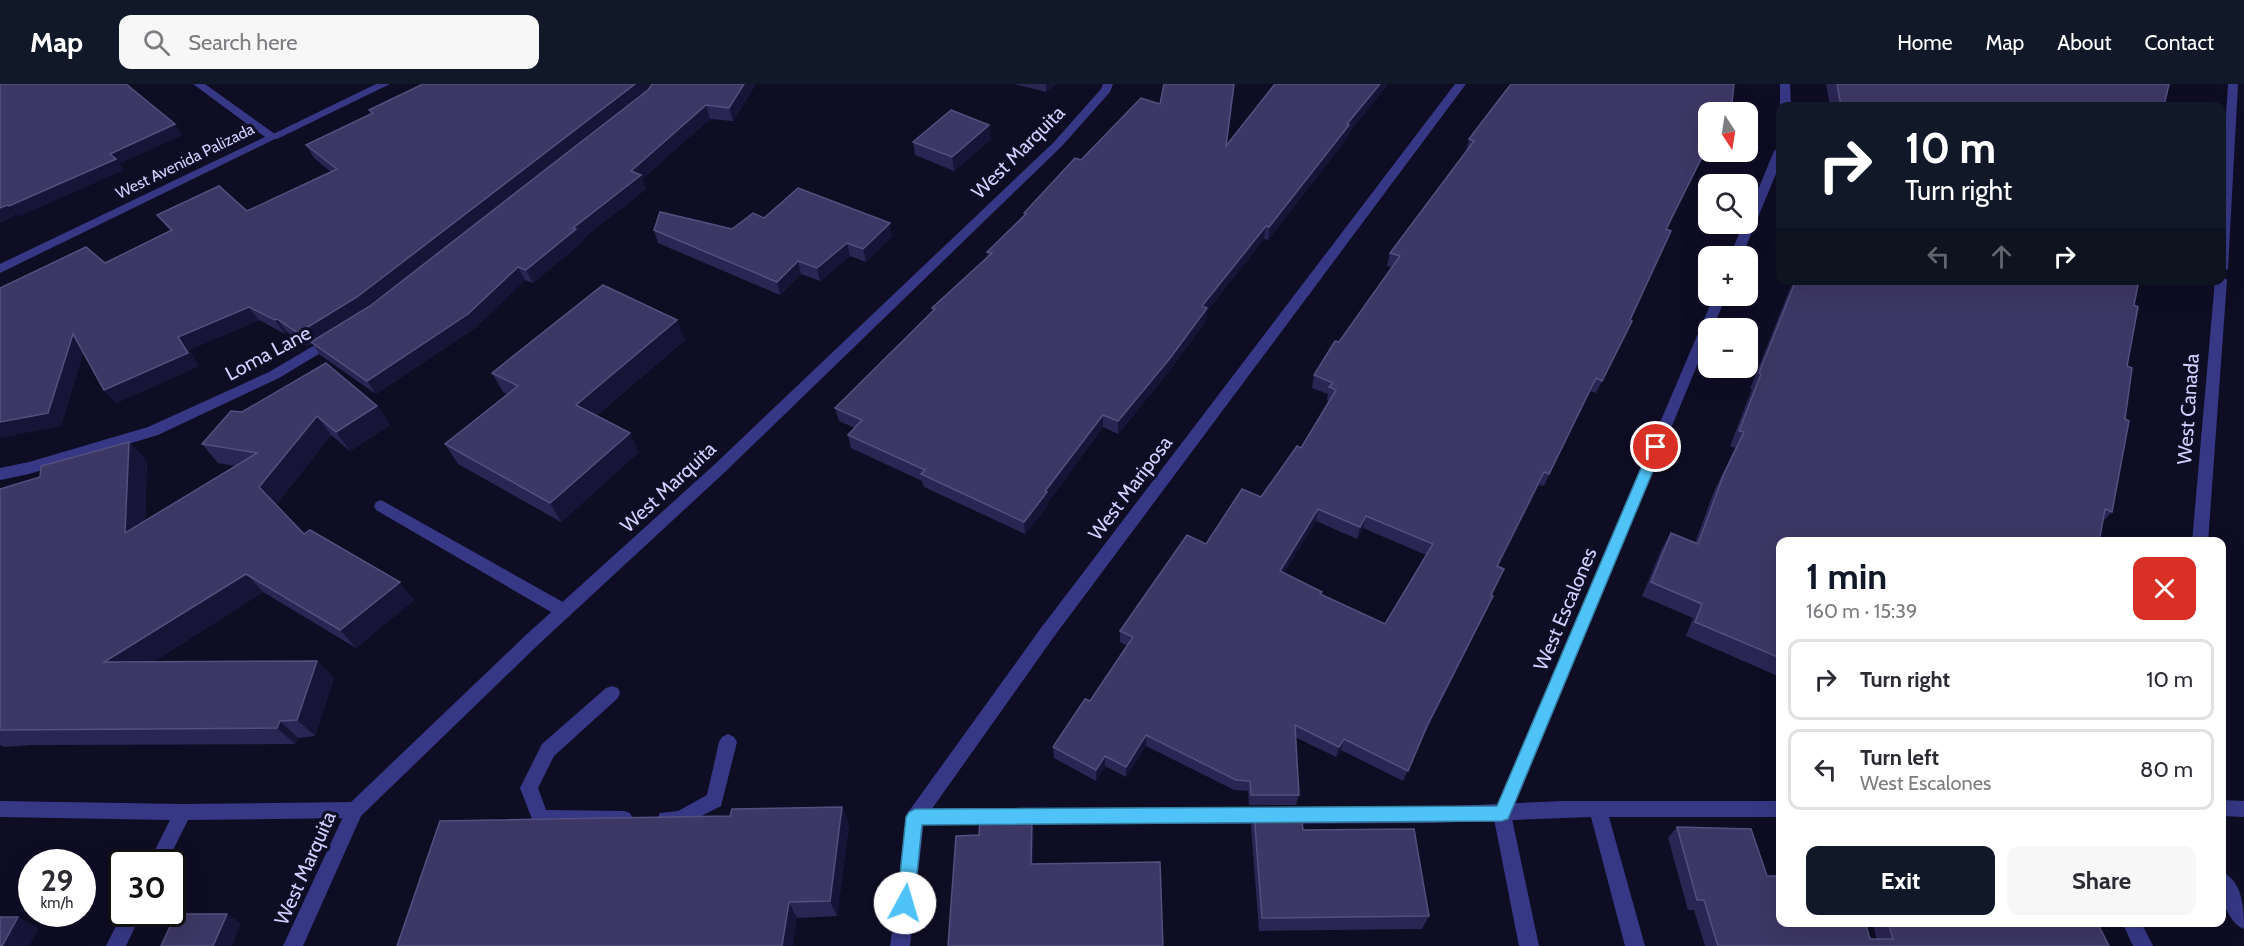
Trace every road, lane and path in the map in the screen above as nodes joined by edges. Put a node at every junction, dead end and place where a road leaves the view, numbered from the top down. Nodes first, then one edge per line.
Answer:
1 (198, 84) edge
2 (385, 84) edge
3 (1108, 84) edge
4 (1461, 84) edge
5 (1785, 84) edge
6 (2233, 84) edge
7 (1786, 102) edge
8 (273, 137) junction
9 (1776, 161) edge
10 (2226, 201) edge
11 (1740, 246) edge
12 (0, 269) edge
13 (2221, 285) edge
14 (1716, 306) edge
15 (343, 333) edge
16 (0, 474) edge
17 (381, 506) dead end
18 (2200, 537) edge
19 (564, 611) junction
20 (612, 693) dead end
21 (728, 742) dead end
22 (0, 808) edge
23 (1776, 808) edge
24 (2226, 808) edge
25 (1598, 809) junction
26 (2244, 809) edge
27 (355, 810) junction
28 (183, 812) junction
29 (1502, 814) junction
30 (915, 817) junction
31 (164, 849) edge
32 (2226, 890) edge
33 (2244, 920) edge
34 (126, 927) edge
35 (2134, 927) edge
36 (116, 946) edge
37 (293, 946) edge
38 (900, 946) edge
39 (1529, 946) edge
40 (1635, 946) edge
41 (2143, 946) edge

1 - 8 street
2 - 8 street, West Avenida Palizada
3 - 19 street, West Marquita
4 - 30 street, West Mariposa
5 - 7 street
6 - 10 street
8 - 12 street, West Avenida Palizada
9 - 11 street
13 - 18 street, West Canada
14 - 29 street, West Escalones
15 - 16 street, Loma Lane
17 - 19 street
19 - 27 street, West Marquita
20 - 21 street
22 - 28 street
23 - 25 street
24 - 26 street
25 - 29 street
25 - 40 street
27 - 28 street
27 - 37 street, West Marquita
28 - 31 street
29 - 30 street
29 - 39 street
30 - 38 street, West Mariposa
32 - 33 street
34 - 36 street
35 - 41 street

